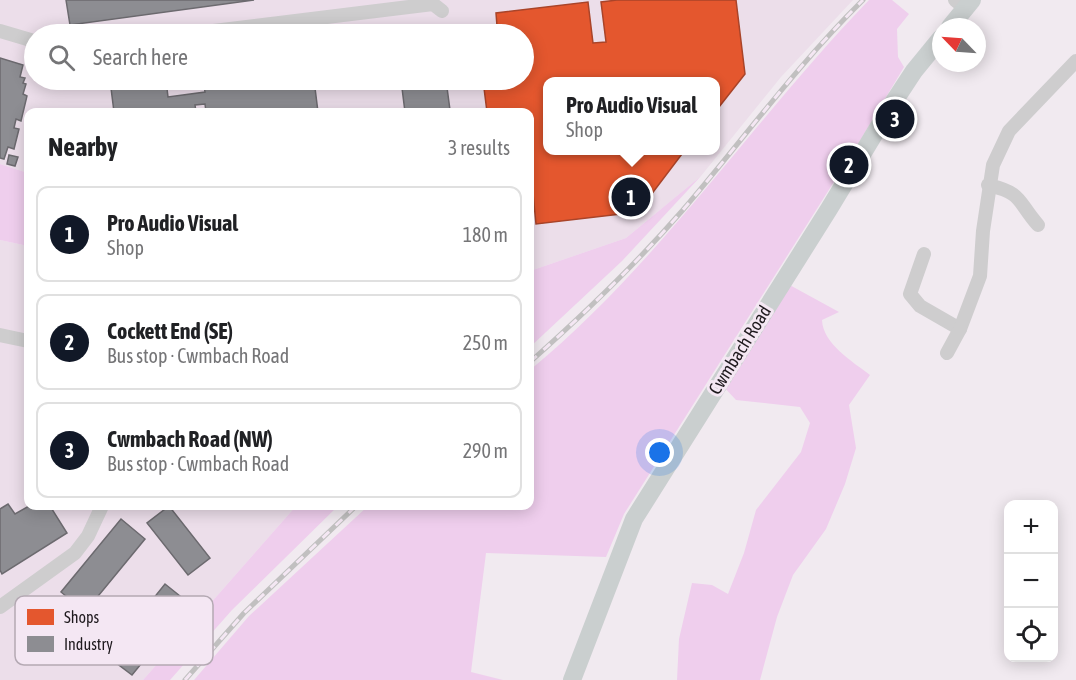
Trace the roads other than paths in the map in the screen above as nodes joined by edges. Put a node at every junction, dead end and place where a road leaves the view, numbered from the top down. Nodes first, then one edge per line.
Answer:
1 (964, 3) edge
2 (442, 11) dead end
3 (955, 18) edge
4 (270, 24) edge
5 (0, 31) edge
6 (24, 38) edge
7 (932, 49) edge
8 (1076, 61) edge
9 (988, 185) junction
10 (1038, 225) dead end
11 (924, 254) dead end
12 (960, 329) junction
13 (0, 335) edge
14 (24, 340) edge
15 (947, 352) dead end
16 (100, 510) edge
17 (15, 596) edge
18 (15, 596) edge
19 (0, 607) edge
20 (572, 680) edge

1 - 3 main road
2 - 4 street
5 - 6 street
7 - 20 main road, Cwmbach Road
8 - 9 street
9 - 10 street
9 - 12 street
11 - 12 street
12 - 15 street
13 - 14 street
16 - 17 street
18 - 19 street

